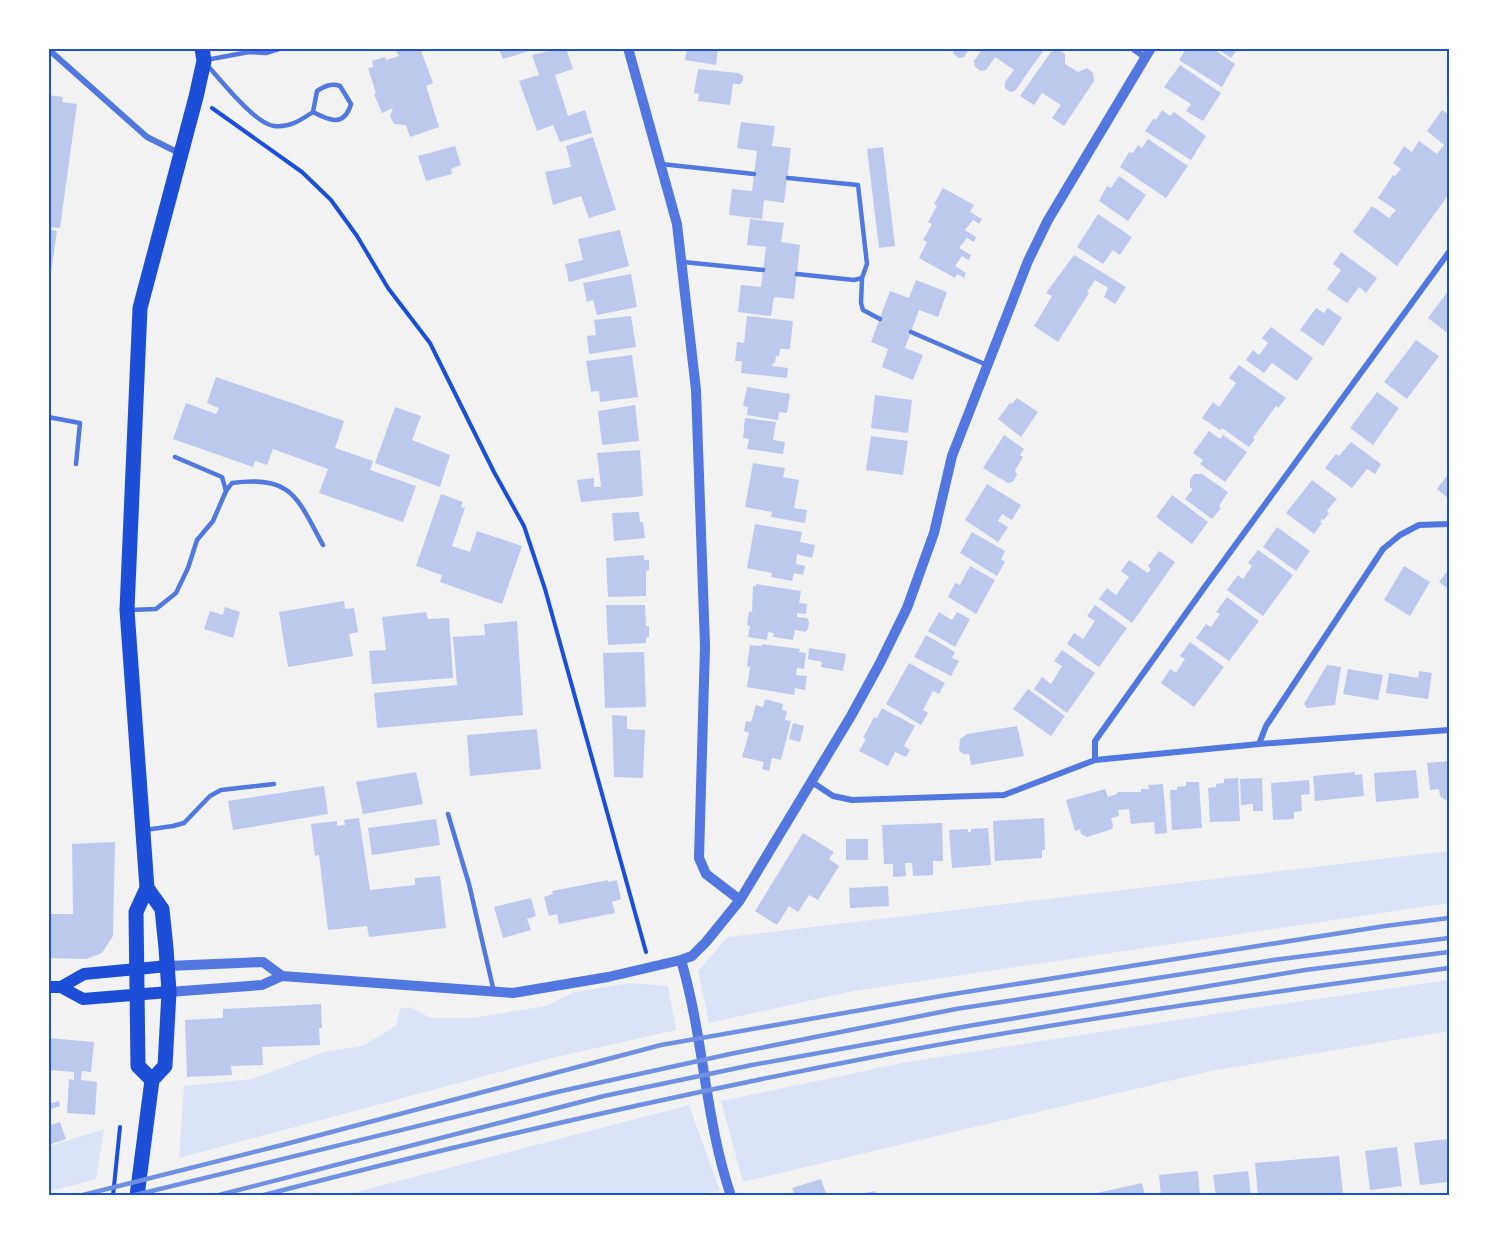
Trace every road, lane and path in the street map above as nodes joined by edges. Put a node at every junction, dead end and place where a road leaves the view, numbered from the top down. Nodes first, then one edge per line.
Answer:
1 (282, 48) edge
2 (628, 48) edge
3 (1132, 48) edge
4 (48, 49) edge
5 (249, 50) edge
6 (1149, 53) edge
7 (203, 54) edge
8 (196, 97) junction
9 (313, 112) junction
10 (181, 155) junction
11 (661, 164) junction
12 (754, 174) dead end
13 (788, 178) dead end
14 (1449, 252) edge
15 (682, 262) junction
16 (763, 270) dead end
17 (797, 274) dead end
18 (862, 278) junction
19 (880, 319) dead end
20 (911, 332) dead end
21 (987, 365) junction
22 (48, 417) edge
23 (175, 457) dead end
24 (76, 464) dead end
25 (226, 491) junction
26 (1449, 524) edge
27 (323, 545) dead end
28 (127, 610) junction
29 (1449, 730) edge
30 (1259, 744) junction
31 (1095, 760) junction
32 (812, 782) junction
33 (274, 784) dead end
34 (448, 814) dead end
35 (142, 831) junction
36 (147, 888) junction
37 (740, 900) junction
38 (681, 960) junction
39 (168, 966) junction
40 (137, 968) junction
41 (650, 968) junction
42 (282, 976) junction
43 (54, 987) edge
44 (169, 992) junction
45 (494, 992) junction
46 (137, 994) junction
47 (152, 1080) junction
48 (120, 1127) dead end
49 (113, 1196) edge
50 (137, 1196) edge
51 (731, 1196) edge

1 - 5 lane
2 - 11 street
3 - 6 street
4 - 10 street
5 - 7 lane
6 - 21 street
7 - 8 main road
7 - 9 lane
8 - 10 main road
8 - 41 path
9 - 9 lane
10 - 28 main road
11 - 12 lane
11 - 15 street
13 - 18 lane
14 - 31 street
15 - 16 lane
15 - 37 street
17 - 18 lane
18 - 19 lane
20 - 21 lane
21 - 32 street
22 - 24 lane
23 - 25 lane
25 - 27 lane
25 - 28 lane
26 - 30 street
28 - 35 main road
29 - 30 street
30 - 31 street
31 - 32 street
32 - 37 street
33 - 35 lane
34 - 45 lane
35 - 36 main road
36 - 39 main road
36 - 40 main road
37 - 38 street
38 - 41 street
38 - 51 street
39 - 40 main road
39 - 42 street
39 - 44 main road
40 - 43 main road
40 - 46 main road
41 - 45 street
42 - 44 street
42 - 45 street
43 - 46 main road
44 - 46 main road
44 - 47 main road
46 - 47 main road
47 - 50 main road
48 - 49 path

